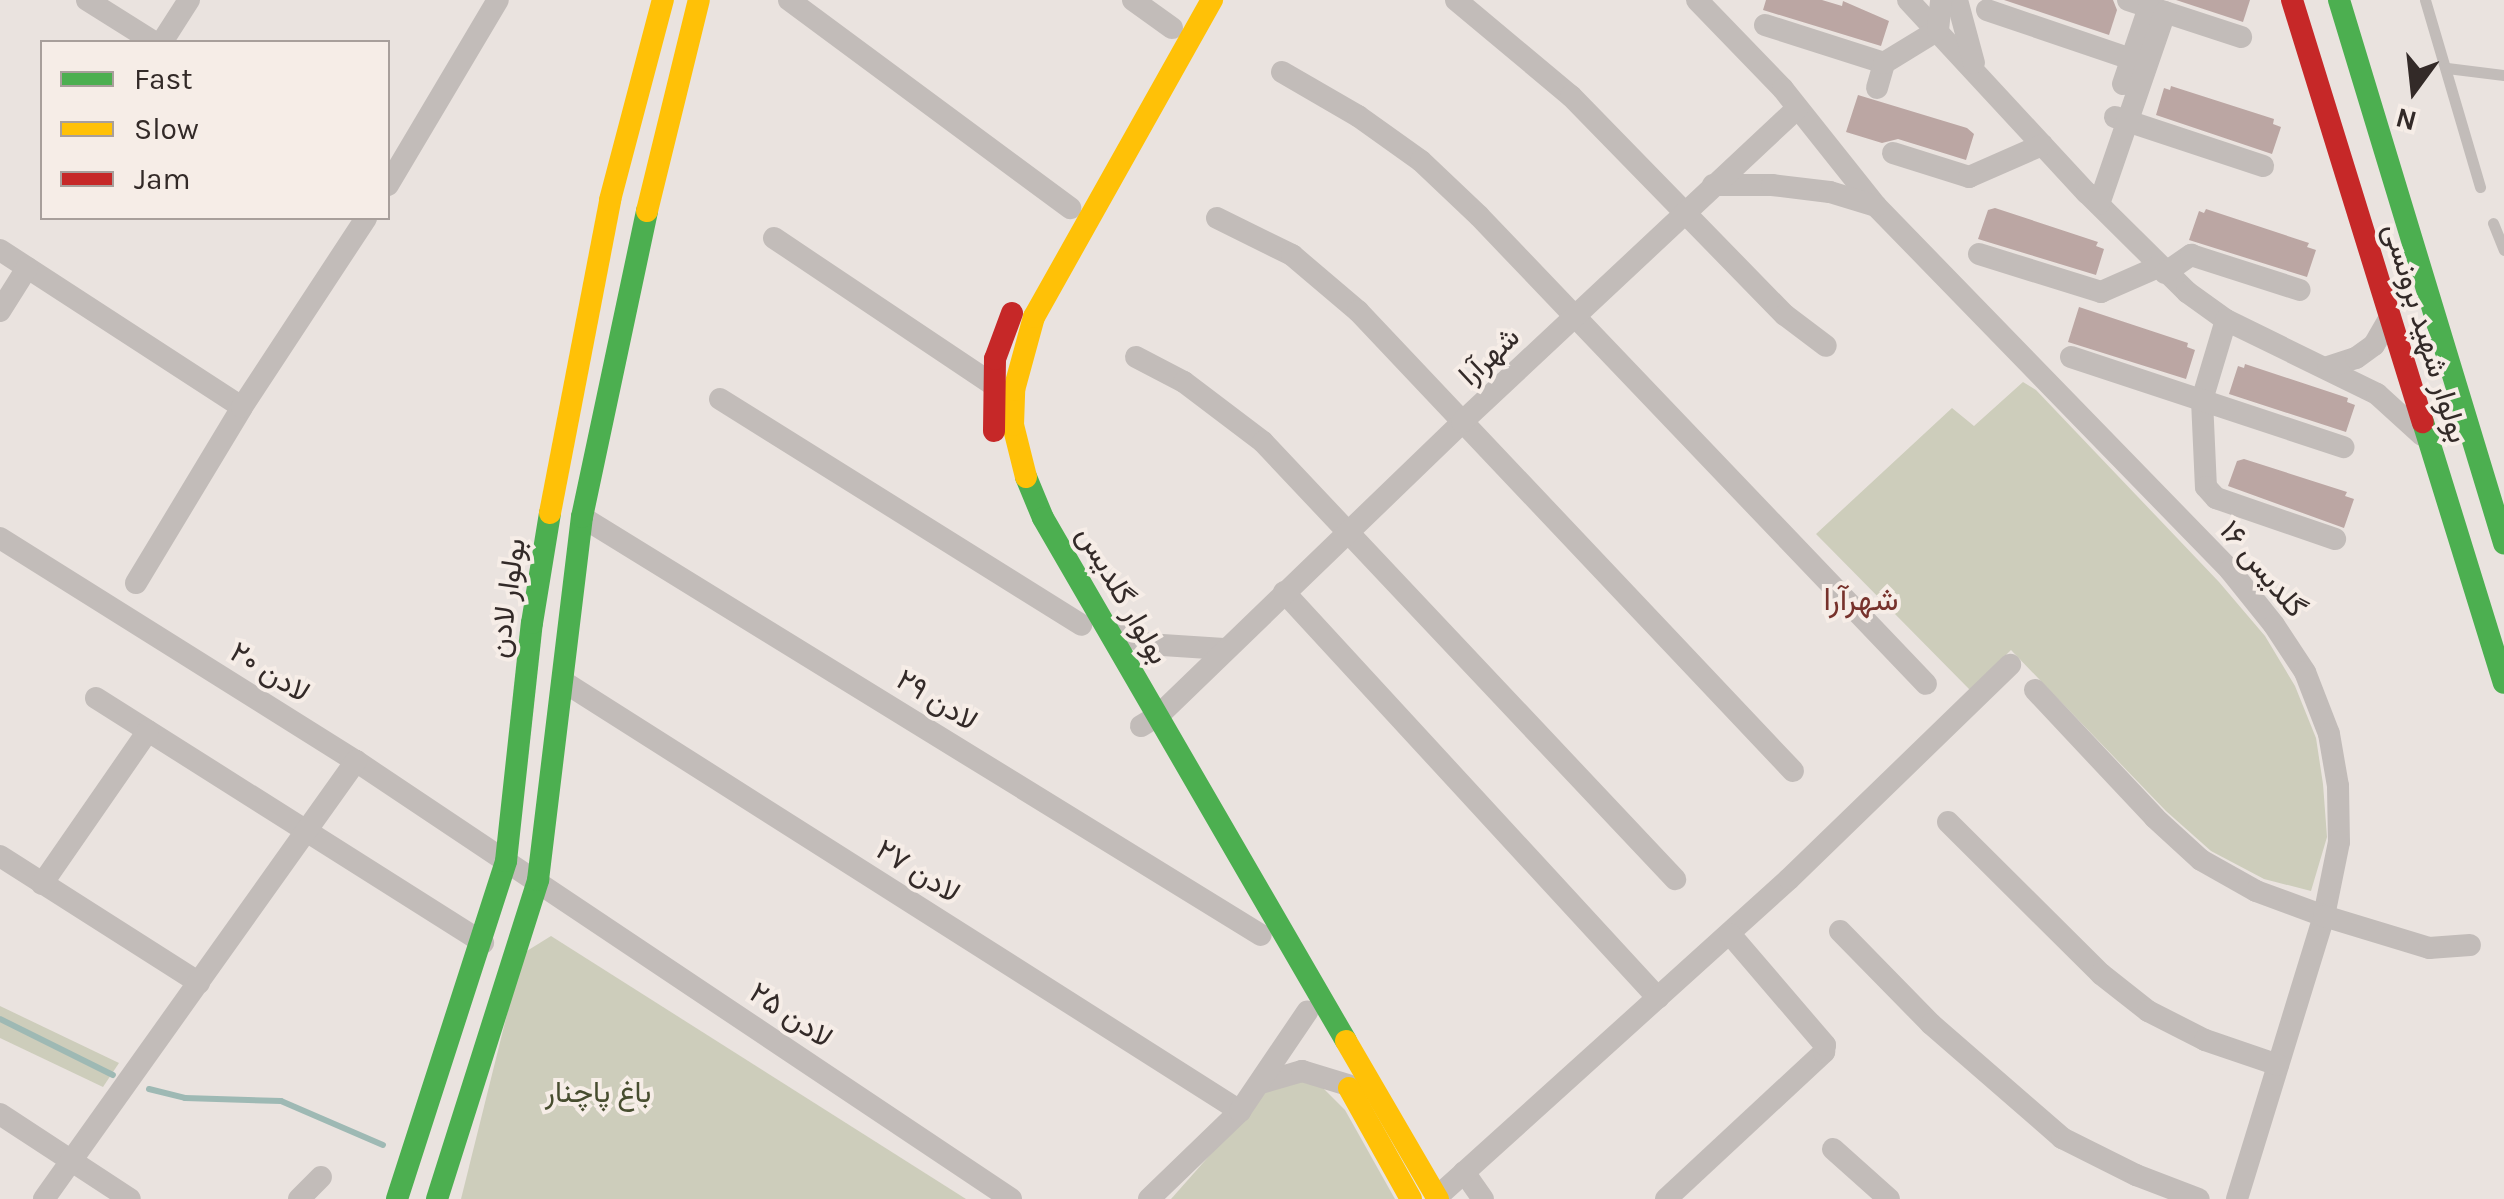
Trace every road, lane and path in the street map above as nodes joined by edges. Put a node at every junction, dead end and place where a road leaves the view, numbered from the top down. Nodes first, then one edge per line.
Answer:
1 (87, 0) edge
2 (189, 0) edge
3 (498, 0) edge
4 (664, 0) edge
5 (699, 0) edge
6 (790, 0) edge
7 (1133, 0) edge
8 (1188, 0) edge
9 (1212, 0) edge
10 (1456, 0) edge
11 (1697, 0) edge
12 (1908, 0) edge
13 (1940, 0) edge
14 (1957, 0) edge
15 (2292, 0) edge
16 (2339, 0) edge
17 (2426, 0) edge
18 (2147, 6) edge
19 (1987, 10) dead end
20 (1766, 25) dead end
21 (1172, 28) junction
22 (1938, 30) junction
23 (2241, 37) dead end
24 (155, 40) edge
25 (159, 40) edge
26 (2139, 62) junction
27 (1884, 63) junction
28 (2447, 68) junction
29 (1977, 71) junction
30 (1282, 72) dead end
31 (2504, 76) edge
32 (1877, 88) dead end
33 (1797, 108) junction
34 (2121, 119) junction
35 (2042, 144) junction
36 (1894, 153) dead end
37 (2263, 166) dead end
38 (390, 182) edge
39 (1713, 185) junction
40 (2480, 187) dead end
41 (2093, 199) junction
42 (1876, 206) junction
43 (1070, 208) junction
44 (1683, 214) junction
45 (1217, 218) dead end
46 (365, 220) edge
47 (2493, 223) dead end
48 (774, 238) dead end
49 (0, 250) edge
50 (2504, 250) edge
51 (1979, 254) dead end
52 (28, 268) junction
53 (2161, 270) junction
54 (2300, 290) dead end
55 (0, 312) edge
56 (2390, 317) junction
57 (1574, 318) junction
58 (2226, 320) junction
59 (1826, 346) dead end
60 (1136, 357) dead end
61 (2071, 357) dead end
62 (2328, 367) junction
63 (992, 384) junction
64 (720, 398) dead end
65 (2202, 400) junction
66 (242, 406) junction
67 (1462, 422) junction
68 (2425, 438) junction
69 (2343, 447) dead end
70 (582, 518) junction
71 (1346, 533) junction
72 (0, 538) edge
73 (2335, 539) dead end
74 (2504, 543) edge
75 (136, 583) dead end
76 (1284, 592) junction
77 (1081, 625) junction
78 (1106, 626) junction
79 (1224, 648) junction
80 (2500, 650) edge
81 (2010, 664) dead end
82 (564, 682) junction
83 (2504, 683) edge
84 (1926, 684) dead end
85 (2034, 690) dead end
86 (96, 698) dead end
87 (1150, 721) junction
88 (148, 731) junction
89 (356, 761) junction
90 (1793, 771) dead end
91 (1948, 822) dead end
92 (306, 834) junction
93 (0, 856) edge
94 (506, 861) junction
95 (1674, 879) dead end
96 (538, 880) junction
97 (42, 884) junction
98 (2324, 916) junction
99 (1840, 932) dead end
100 (1262, 934) junction
101 (1730, 934) junction
102 (483, 943) junction
103 (2470, 945) dead end
104 (199, 983) junction
105 (1658, 998) junction
106 (1307, 1012) junction
107 (2278, 1065) junction
108 (1261, 1083) junction
109 (1348, 1085) junction
110 (1240, 1111) junction
111 (0, 1114) edge
112 (1833, 1149) dead end
113 (74, 1160) junction
114 (1464, 1172) junction
115 (321, 1177) dead end
116 (1437, 1198) edge
117 (44, 1199) edge
118 (130, 1199) edge
119 (299, 1199) edge
120 (396, 1199) edge
121 (437, 1199) edge
122 (1011, 1199) edge
123 (1149, 1199) edge
124 (1411, 1199) edge
125 (1483, 1199) edge
126 (1666, 1199) edge
127 (1889, 1199) edge
128 (2199, 1199) edge
129 (2237, 1199) edge

1 - 24 street
2 - 25 street
3 - 38 street
4 - 94 main road, بولوار لادن
5 - 70 main road
6 - 43 street
7 - 21 street
8 - 21 main road, بولوار گلدیس
9 - 78 main road, بولوار گلدیس
10 - 44 street
11 - 33 street, گلدیس ۱۶
12 - 22 street
13 - 22 street
14 - 29 street
15 - 56 main road, بولوار شهید برونسی
16 - 74 main road, بولوار شهید برونسی
17 - 28 lane
18 - 23 street
18 - 26 street
19 - 26 street
20 - 27 street
21 - 43 main road, بولوار گلدیس
22 - 27 street
22 - 29 street
26 - 34 street
27 - 32 street
28 - 31 lane
28 - 40 lane
29 - 35 street
30 - 57 street
33 - 39 street, شهرآرا
33 - 42 street, گلدیس ۱۶
34 - 37 street
34 - 41 street
35 - 36 street
35 - 41 street
39 - 42 street
39 - 44 street, شهرآرا
41 - 53 street
42 - 98 street, گلدیس ۱۶
43 - 63 main road, بولوار گلدیس
44 - 57 street, شهرآرا
44 - 59 street
45 - 67 street
46 - 66 street
47 - 50 lane
48 - 63 street
49 - 52 street
51 - 53 street
52 - 55 street
52 - 66 street
53 - 54 street
53 - 58 street
56 - 62 street
56 - 68 main road, بولوار شهید برونسی
57 - 67 street, شهرآرا
57 - 84 street
58 - 62 street
58 - 65 street
60 - 71 street
61 - 65 street
62 - 68 street
63 - 77 main road, بولوار گلدیس
64 - 77 street
65 - 69 street
65 - 73 street
66 - 75 street
67 - 71 street, شهرآرا
67 - 90 street
68 - 80 main road, بولوار شهید برونسی
70 - 82 main road
70 - 100 street, لادن ۲۹
71 - 76 street, شهرآرا
71 - 95 street
72 - 89 street, لادن ۲۰
76 - 79 street, شهرآرا
76 - 105 street
77 - 87 main road, بولوار گلدیس
78 - 79 street
78 - 87 main road, بولوار گلدیس
79 - 87 street, شهرآرا
80 - 83 main road, بولوار شهید برونسی
81 - 101 street
82 - 96 main road
82 - 110 street, لادن ۲۷
85 - 98 street
86 - 88 street
87 - 100 main road, بولوار گلدیس
87 - 116 main road, بولوار گلدیس
88 - 92 street
88 - 97 street
89 - 92 street
89 - 94 street, لادن ۲۰
91 - 107 street
92 - 102 street
92 - 104 street
93 - 97 street
94 - 96 street, لادن ۲۵
94 - 102 main road, بولوار لادن
96 - 121 main road
96 - 122 street, لادن ۲۵
97 - 104 street
98 - 103 street
98 - 107 street, گلدیس ۱۶
99 - 128 street
100 - 106 main road, بولوار گلدیس
101 - 105 street
101 - 126 street
102 - 120 main road, بولوار لادن
104 - 113 street
105 - 114 street
106 - 108 street
106 - 109 main road, بولوار گلدیس
107 - 129 street, گلدیس ۱۶
108 - 109 street
108 - 110 street
109 - 124 main road, بولوار گلدیس
110 - 123 street
111 - 113 street
112 - 127 street
113 - 117 street
113 - 118 street
114 - 116 street
114 - 125 street
115 - 119 street

